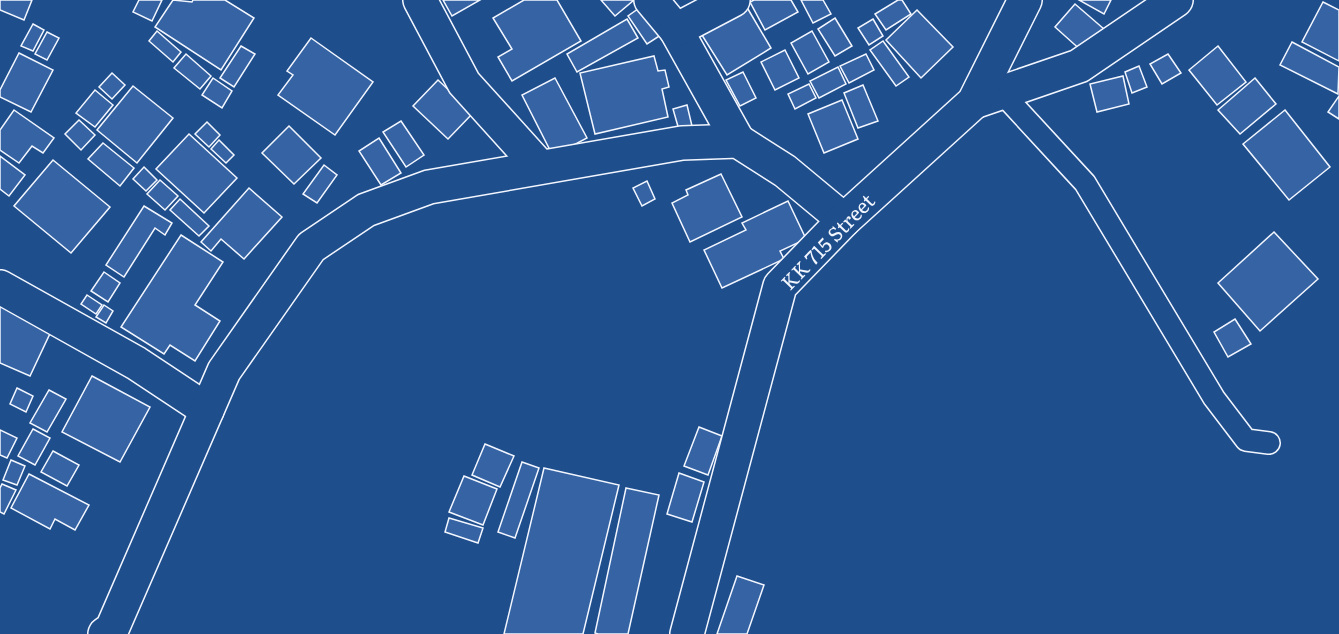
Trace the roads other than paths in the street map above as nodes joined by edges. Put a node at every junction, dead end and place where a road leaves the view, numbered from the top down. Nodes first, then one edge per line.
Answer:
1 (420, 0) edge
2 (651, 0) edge
3 (733, 0) edge
4 (1025, 0) edge
5 (1176, 0) edge
6 (676, 30) junction
7 (988, 98) junction
8 (738, 141) junction
9 (540, 167) junction
10 (844, 220) junction
11 (0, 287) edge
12 (207, 410) junction
13 (1269, 443) dead end
14 (105, 634) edge
15 (687, 634) edge

1 - 9 street
2 - 6 street
3 - 6 street
4 - 7 street, KK 715 Street
5 - 7 street
6 - 8 street
7 - 10 street, KK 715 Street
7 - 13 lane
8 - 9 street
8 - 10 street
9 - 12 street
10 - 15 street, KK 715 Street
11 - 12 street
12 - 14 street

